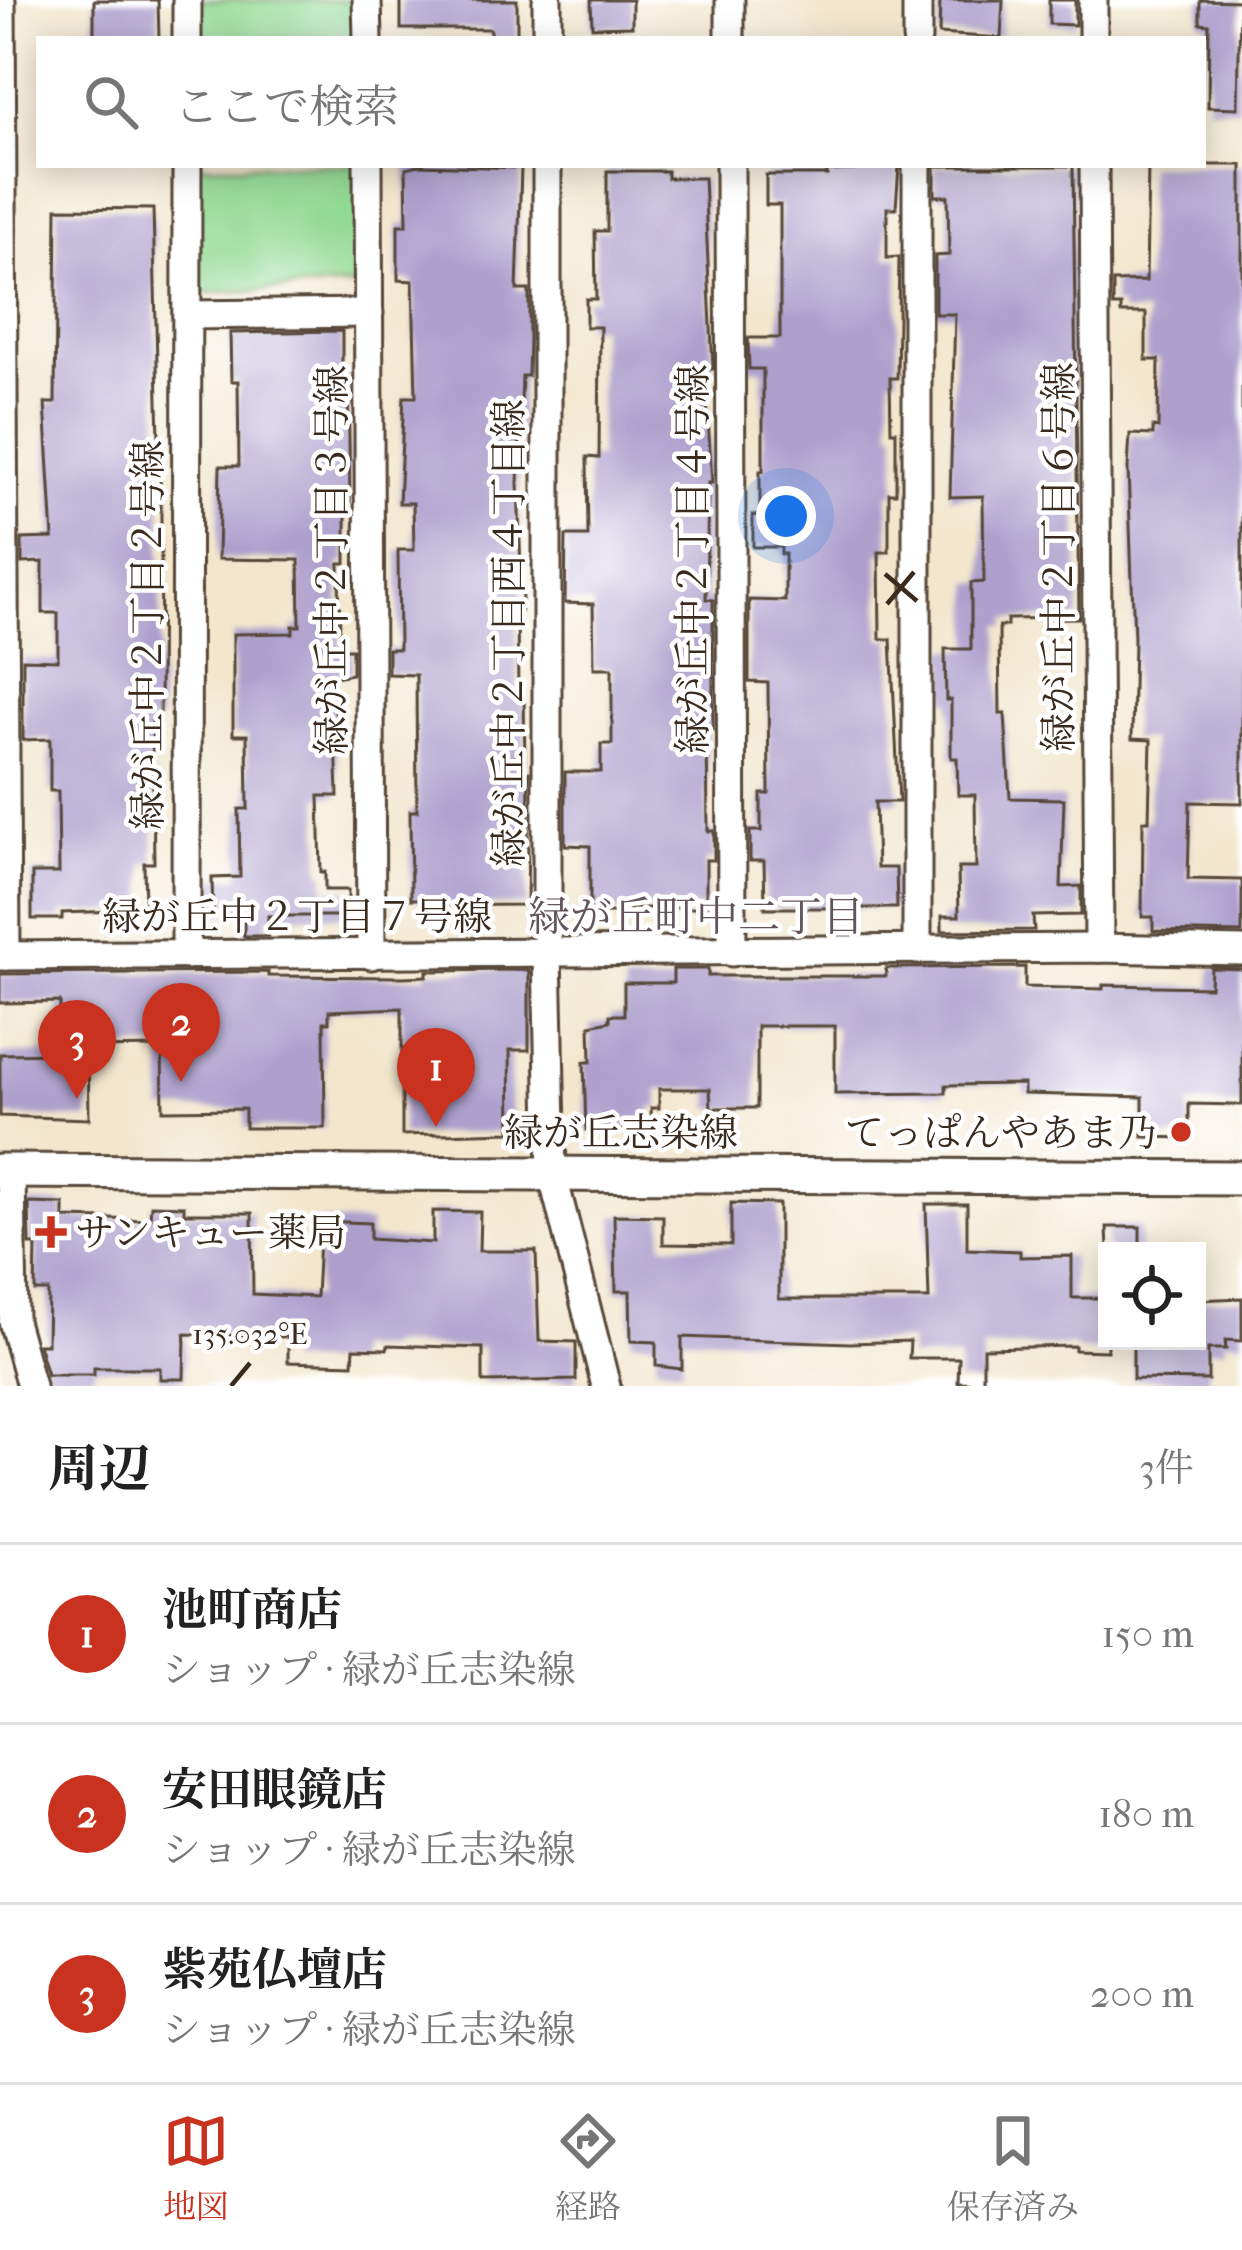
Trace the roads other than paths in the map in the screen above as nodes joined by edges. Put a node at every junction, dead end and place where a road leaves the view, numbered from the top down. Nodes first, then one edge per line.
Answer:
1 (2, 0) edge
2 (187, 0) edge
3 (368, 0) edge
4 (547, 0) edge
5 (730, 0) edge
6 (917, 0) edge
7 (1093, 0) edge
8 (187, 36) edge
9 (368, 36) edge
10 (547, 36) edge
11 (730, 36) edge
12 (917, 36) edge
13 (1094, 36) edge
14 (187, 168) edge
15 (368, 168) edge
16 (547, 168) edge
17 (730, 168) edge
18 (917, 168) edge
19 (1094, 168) edge
20 (369, 313) junction
21 (187, 315) junction
22 (1099, 948) junction
23 (917, 950) junction
24 (1242, 951) edge
25 (732, 952) junction
26 (547, 954) junction
27 (186, 955) junction
28 (371, 955) junction
29 (3, 956) edge
30 (6, 1171) edge
31 (552, 1173) junction
32 (1242, 1178) edge
33 (31, 1386) edge
34 (606, 1386) edge

1 - 29 street
2 - 8 street
3 - 9 street
4 - 10 street
5 - 11 street
6 - 12 street
7 - 13 street
14 - 21 street, 緑が丘中２丁目２号線
15 - 20 street, 緑が丘中２丁目３号線
16 - 26 street, 緑が丘中２丁目西４丁目線
17 - 25 street, 緑が丘中２丁目４号線
18 - 23 street
19 - 22 street, 緑が丘中２丁目６号線
20 - 21 street
20 - 28 street, 緑が丘中２丁目３号線
21 - 27 street, 緑が丘中２丁目２号線
22 - 23 street, 緑が丘中２丁目７号線
22 - 24 street, 緑が丘中２丁目７号線
23 - 25 street, 緑が丘中２丁目７号線
25 - 26 street, 緑が丘中２丁目７号線
26 - 28 street, 緑が丘中２丁目７号線
26 - 31 street, 緑が丘中２丁目西４丁目線
27 - 28 street, 緑が丘中２丁目７号線
27 - 29 street, 緑が丘中２丁目７号線
30 - 31 street, 緑が丘志染線
30 - 33 street
31 - 32 street, 緑が丘志染線
31 - 34 street, 緑が丘中２丁目西４丁目線

